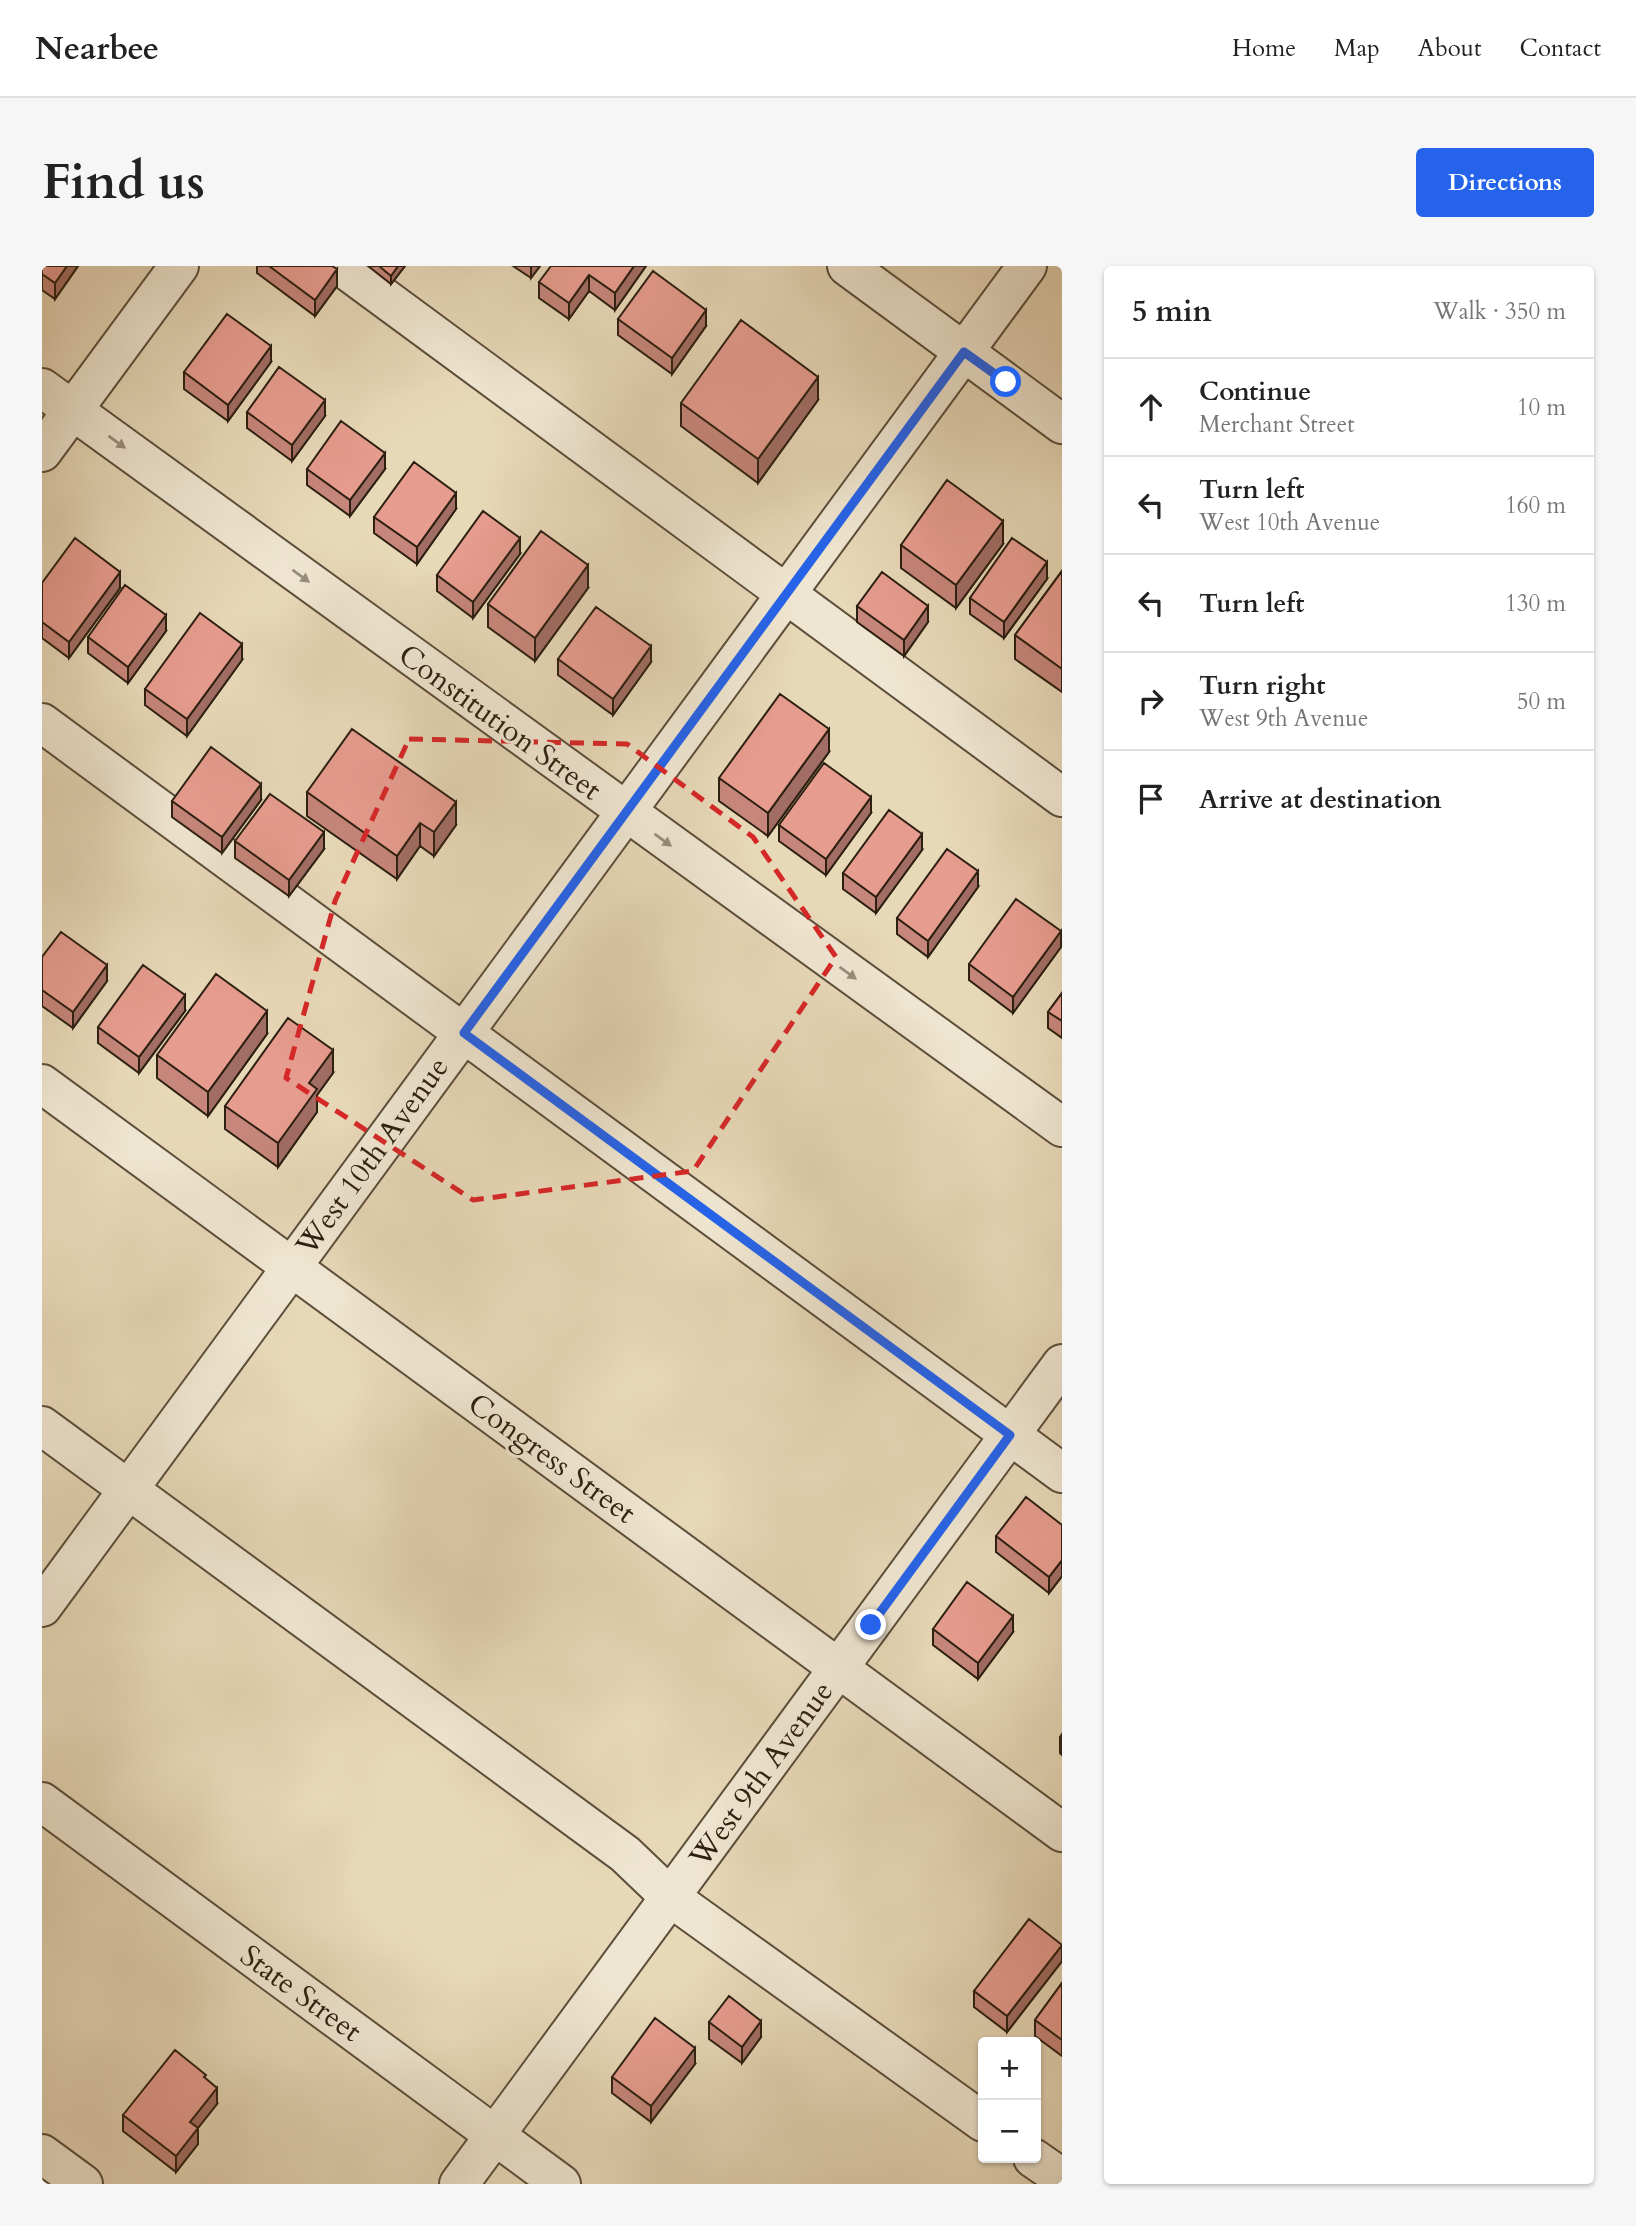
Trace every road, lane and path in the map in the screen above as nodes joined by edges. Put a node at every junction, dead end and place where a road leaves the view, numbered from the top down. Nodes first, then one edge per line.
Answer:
1 (179, 266) edge
2 (341, 266) edge
3 (848, 266) edge
4 (1027, 266) edge
5 (964, 352) junction
6 (42, 388) edge
7 (73, 410) junction
8 (1062, 424) edge
9 (42, 452) edge
10 (786, 594) junction
11 (42, 723) edge
12 (1062, 797) edge
13 (625, 813) junction
14 (464, 1033) junction
15 (42, 1084) edge
16 (1062, 1127) edge
17 (291, 1266) junction
18 (1062, 1364) edge
19 (42, 1426) edge
20 (1010, 1435) junction
21 (1062, 1473) edge
22 (129, 1489) junction
23 (42, 1607) edge
24 (839, 1669) junction
25 (42, 1802) edge
26 (1062, 1832) edge
27 (670, 1897) junction
28 (978, 2118) edge
29 (495, 2136) junction
30 (42, 2154) edge
31 (1040, 2163) edge
32 (1062, 2178) edge
33 (83, 2184) edge
34 (459, 2184) edge
35 (561, 2184) edge

1 - 7 street
2 - 10 street
3 - 5 street
4 - 5 street, West 10th Avenue
5 - 8 street
5 - 10 street, West 10th Avenue
6 - 7 street, Constitution Street
7 - 9 street
7 -> 13 street, Constitution Street
10 - 12 street
10 - 13 street, West 10th Avenue
11 - 14 street
13 - 14 street, West 10th Avenue
13 -> 16 street, Constitution Street
14 - 17 street, West 10th Avenue
14 - 20 street
15 - 17 street, Congress Street
17 - 22 street, West 10th Avenue
17 - 24 street, Congress Street
18 - 20 street, West 9th Avenue
19 - 22 street
20 - 21 street
20 - 24 street, West 9th Avenue
22 - 23 street, West 10th Avenue
22 - 27 street
24 - 26 street, Congress Street
24 - 27 street, West 9th Avenue
25 - 29 street, State Street
27 - 28 street
27 - 29 street, West 9th Avenue
29 - 34 street, West 9th Avenue
29 - 35 street, State Street
30 - 33 street
31 - 32 street

